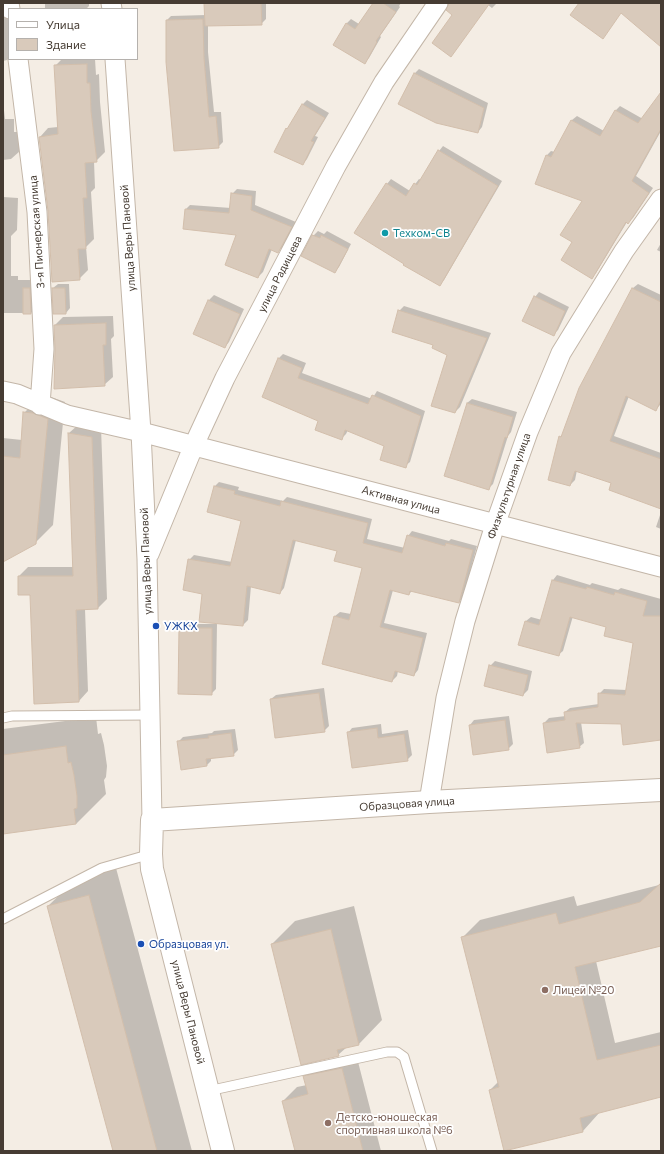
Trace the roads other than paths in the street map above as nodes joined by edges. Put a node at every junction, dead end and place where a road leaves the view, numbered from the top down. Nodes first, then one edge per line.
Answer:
1 (438, 3) edge
2 (18, 60) edge
3 (115, 60) edge
4 (661, 199) edge
5 (3, 391) edge
6 (40, 405) junction
7 (141, 432) junction
8 (194, 445) junction
9 (495, 525) junction
10 (147, 558) junction
11 (661, 567) edge
12 (150, 715) junction
13 (3, 718) edge
14 (661, 790) edge
15 (430, 802) junction
16 (152, 820) junction
17 (151, 854) junction
18 (3, 919) edge
19 (208, 1092) junction
20 (223, 1151) edge
21 (432, 1151) edge

1 - 8 street, улица Радищева
2 - 6 street, 3-я Пионерская улица
3 - 7 street, улица Веры Пановой
4 - 9 street, Физкультурная улица
5 - 6 street, Активная улица
6 - 7 street, Активная улица
7 - 8 street, Активная улица
7 - 10 street, улица Веры Пановой
8 - 9 street, Активная улица
8 - 10 street, улица Радищева
9 - 11 street, Активная улица
9 - 15 street, Физкультурная улица
10 - 12 street, улица Веры Пановой
12 - 13 lane
12 - 16 street, улица Веры Пановой
14 - 15 street, Образцовая улица
15 - 16 street, Образцовая улица
16 - 17 street, улица Веры Пановой
17 - 18 lane
17 - 19 street, улица Веры Пановой
19 - 20 street, улица Веры Пановой
19 - 21 lane

